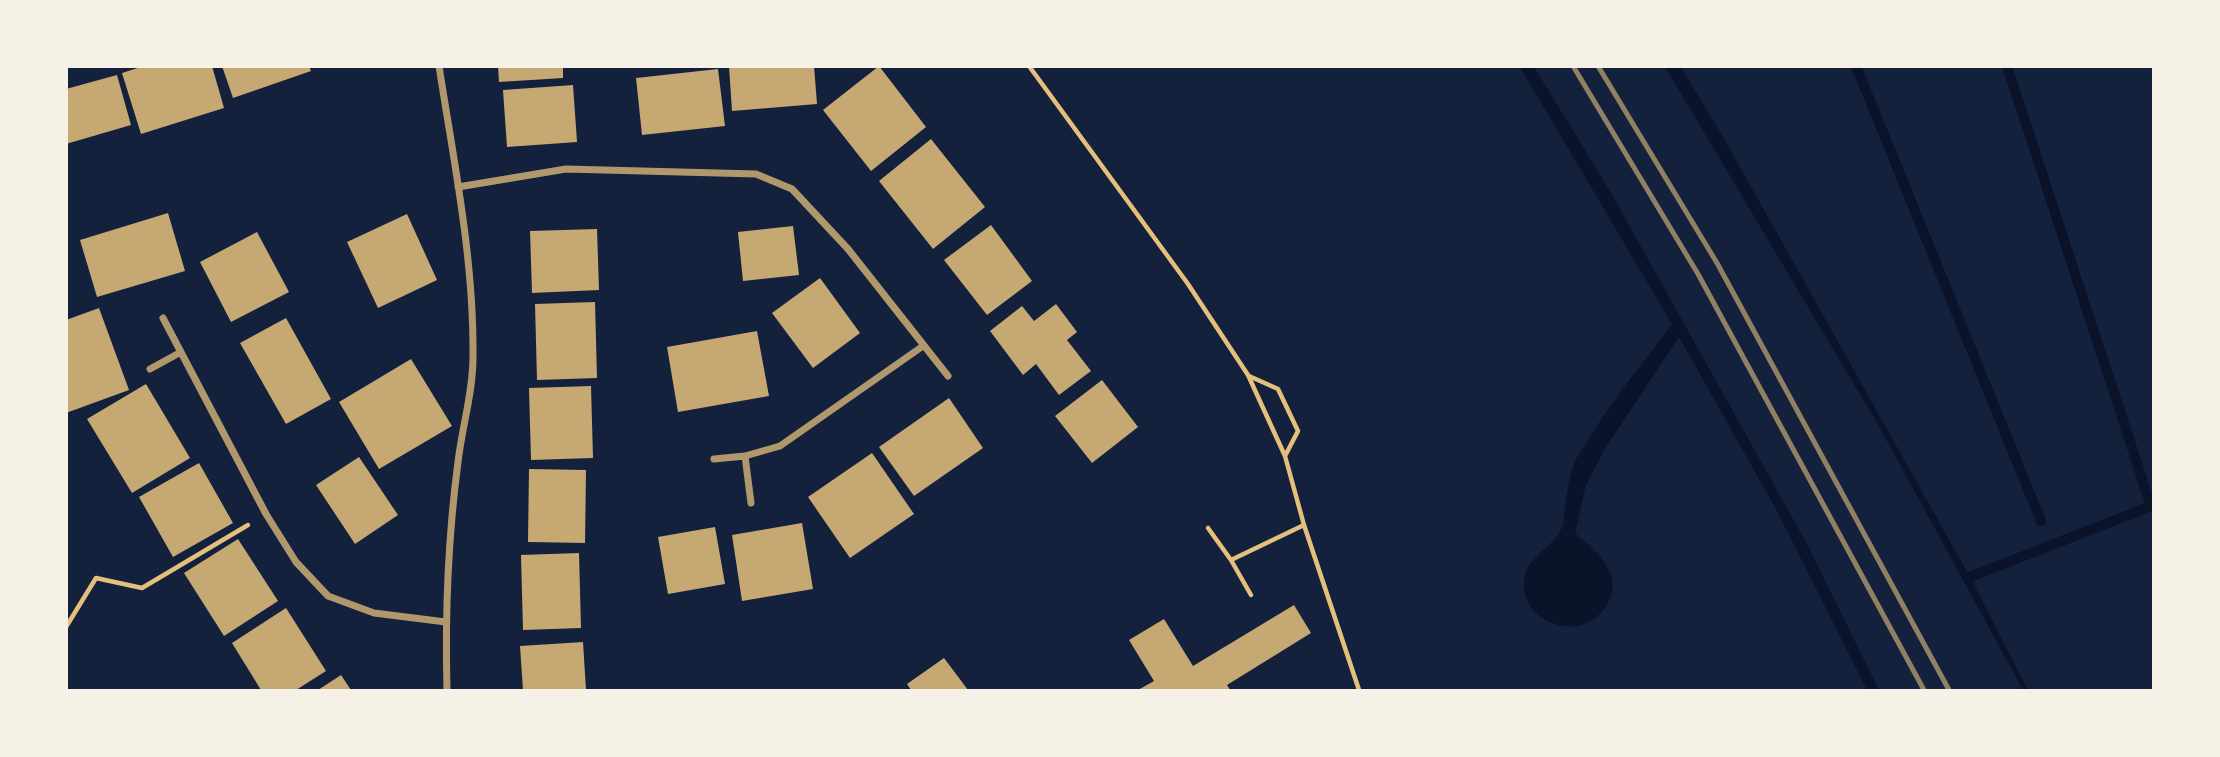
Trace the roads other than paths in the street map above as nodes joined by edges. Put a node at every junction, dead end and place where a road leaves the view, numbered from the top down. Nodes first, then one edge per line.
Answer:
1 (439, 66) edge
2 (458, 187) junction
3 (163, 318) dead end
4 (923, 346) junction
5 (181, 352) junction
6 (150, 369) dead end
7 (948, 376) dead end
8 (745, 456) junction
9 (714, 459) dead end
10 (751, 503) dead end
11 (446, 622) junction
12 (447, 691) edge

1 - 2 street
2 - 4 street
2 - 11 street
3 - 5 street
4 - 7 street
4 - 8 street
5 - 6 street
5 - 11 street
8 - 9 street
8 - 10 street
11 - 12 street

